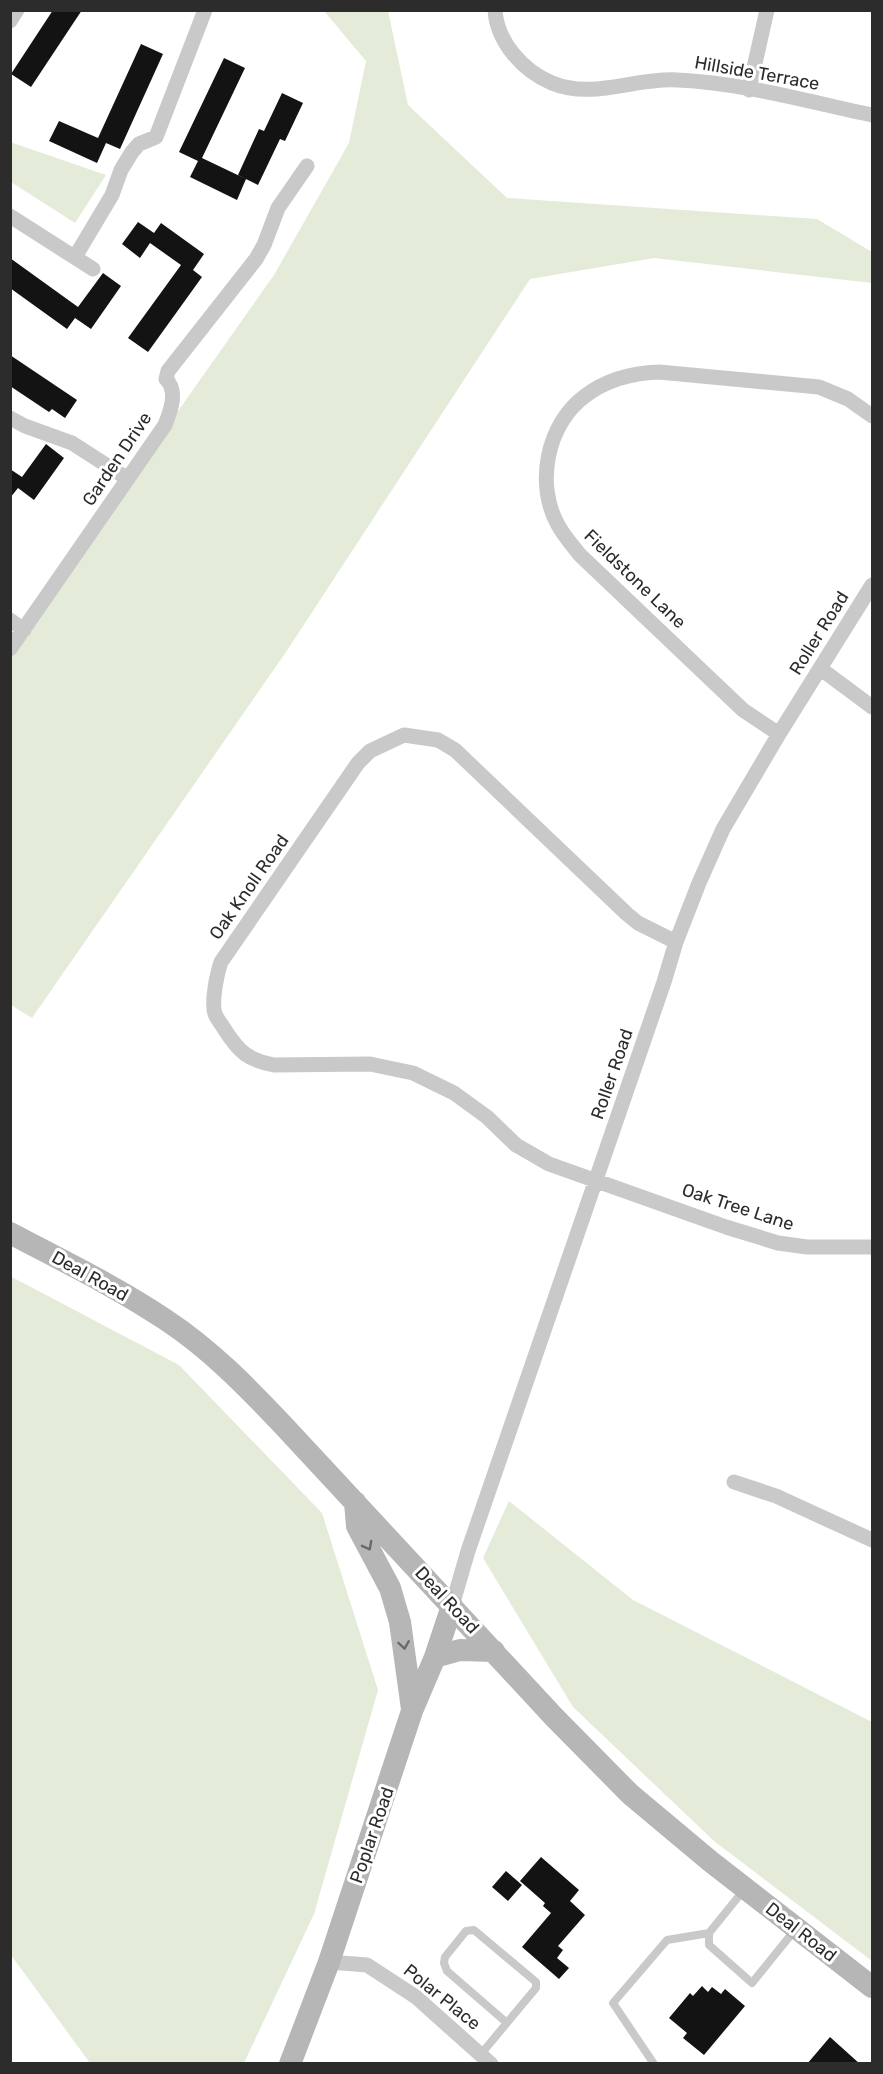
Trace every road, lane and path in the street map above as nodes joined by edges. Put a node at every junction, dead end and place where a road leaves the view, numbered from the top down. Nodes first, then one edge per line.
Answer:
1 (17, 10) edge
2 (205, 10) edge
3 (495, 10) edge
4 (767, 10) edge
5 (10, 21) edge
6 (749, 90) junction
7 (873, 115) edge
8 (307, 166) dead end
9 (10, 216) edge
10 (75, 257) junction
11 (93, 269) dead end
12 (873, 416) edge
13 (10, 418) edge
14 (128, 478) junction
15 (873, 585) edge
16 (10, 620) edge
17 (24, 630) junction
18 (10, 650) edge
19 (820, 669) junction
20 (873, 707) edge
21 (779, 734) junction
22 (676, 942) junction
23 (595, 1180) junction
24 (10, 1233) edge
25 (873, 1247) edge
26 (734, 1482) dead end
27 (355, 1502) junction
28 (873, 1540) edge
29 (452, 1606) junction
30 (495, 1651) junction
31 (435, 1657) junction
32 (412, 1711) junction
33 (745, 1888) junction
34 (797, 1928) junction
35 (709, 1934) junction
36 (329, 1962) junction
37 (873, 1987) edge
38 (507, 2023) junction
39 (486, 2059) edge
40 (290, 2064) edge
41 (654, 2064) edge

1 - 5 street
2 - 10 street
3 - 6 street, Hillside Terrace
4 - 6 street
6 - 7 street, Hillside Terrace
8 - 14 street, Garden Drive
9 - 10 street
10 - 11 street
12 - 21 street, Fieldstone Lane
13 - 14 street
14 - 17 street, Garden Drive
15 - 19 street, Roller Road
16 - 17 street
17 - 18 street, Garden Drive
19 - 20 street
19 - 21 street, Roller Road
21 - 22 street, Roller Road
22 - 23 street, Roller Road
22 - 23 street, Oak Knoll Road
23 - 25 street, Oak Tree Lane
23 - 29 street, Roller Road
24 - 27 street, Deal Road
26 - 28 street
27 - 29 street, Deal Road
27 -> 32 street
29 - 30 street, Deal Road
29 - 31 street, Poplar Road
30 - 31 street
30 - 33 street, Deal Road
31 - 32 street, Poplar Road
32 - 36 street, Poplar Road
33 - 34 street, Deal Road
33 - 35 lane
34 - 35 lane
34 - 37 street, Deal Road
35 - 41 lane
36 - 39 street, Polar Place
36 - 40 street, Poplar Road
38 - 38 lane
38 - 39 lane

